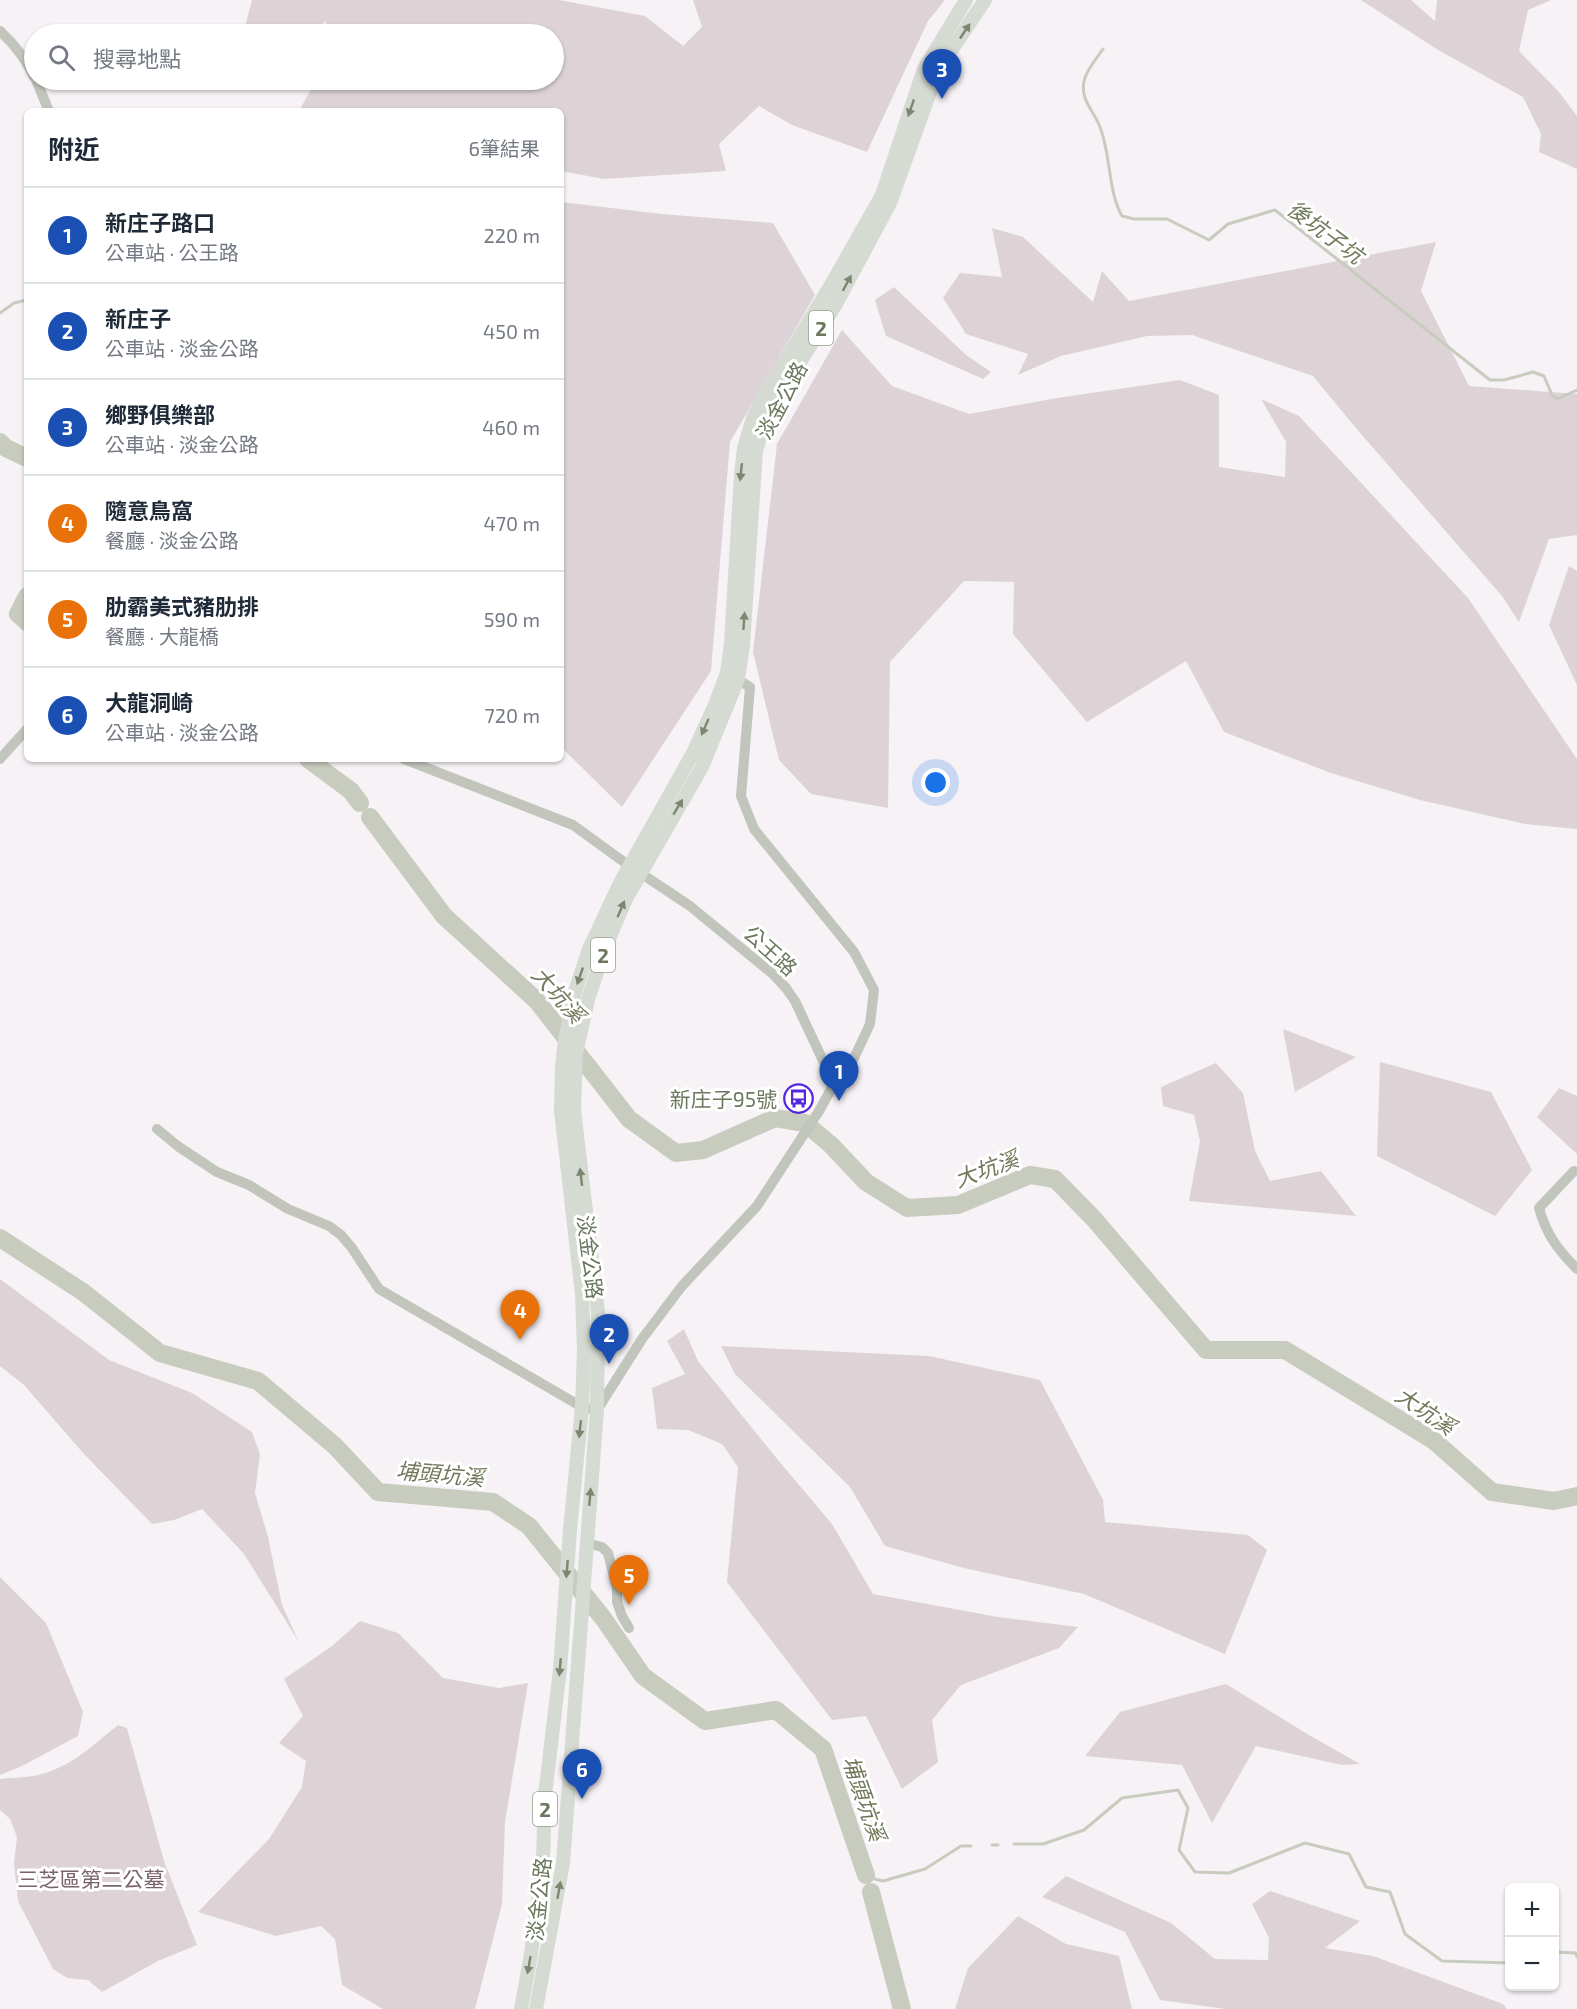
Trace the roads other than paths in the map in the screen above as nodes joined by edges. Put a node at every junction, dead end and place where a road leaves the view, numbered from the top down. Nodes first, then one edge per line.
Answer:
1 (966, 0) edge
2 (985, 0) edge
3 (0, 31) edge
4 (24, 59) edge
5 (40, 90) edge
6 (48, 108) edge
7 (732, 676) junction
8 (24, 732) edge
9 (0, 759) edge
10 (413, 762) edge
11 (624, 862) dead end
12 (645, 876) dead end
13 (575, 1020) junction
14 (834, 1084) junction
15 (157, 1129) dead end
16 (1575, 1171) dead end
17 (1577, 1269) edge
18 (582, 1407) junction
19 (597, 1410) junction
20 (586, 1549) junction
21 (629, 1628) dead end
22 (521, 2009) edge
23 (536, 2009) edge

1 -> 7 main road, 淡金公路 / 2
7 -> 2 main road, 淡金公路 / 2
3 - 4 street
5 - 6 street
7 - 13 main road, 淡金公路 / 2
7 - 14 street
8 - 9 street
10 - 11 street
12 - 14 street, 公王路
13 - 18 main road, 淡金公路 / 2
19 -> 13 main road, 淡金公路 / 2
14 - 19 street
15 - 18 street
16 - 17 street
18 - 19 street
18 -> 22 main road, 淡金公路 / 2
20 -> 19 main road, 淡金公路 / 2
20 - 21 street
23 -> 20 main road, 淡金公路 / 2

